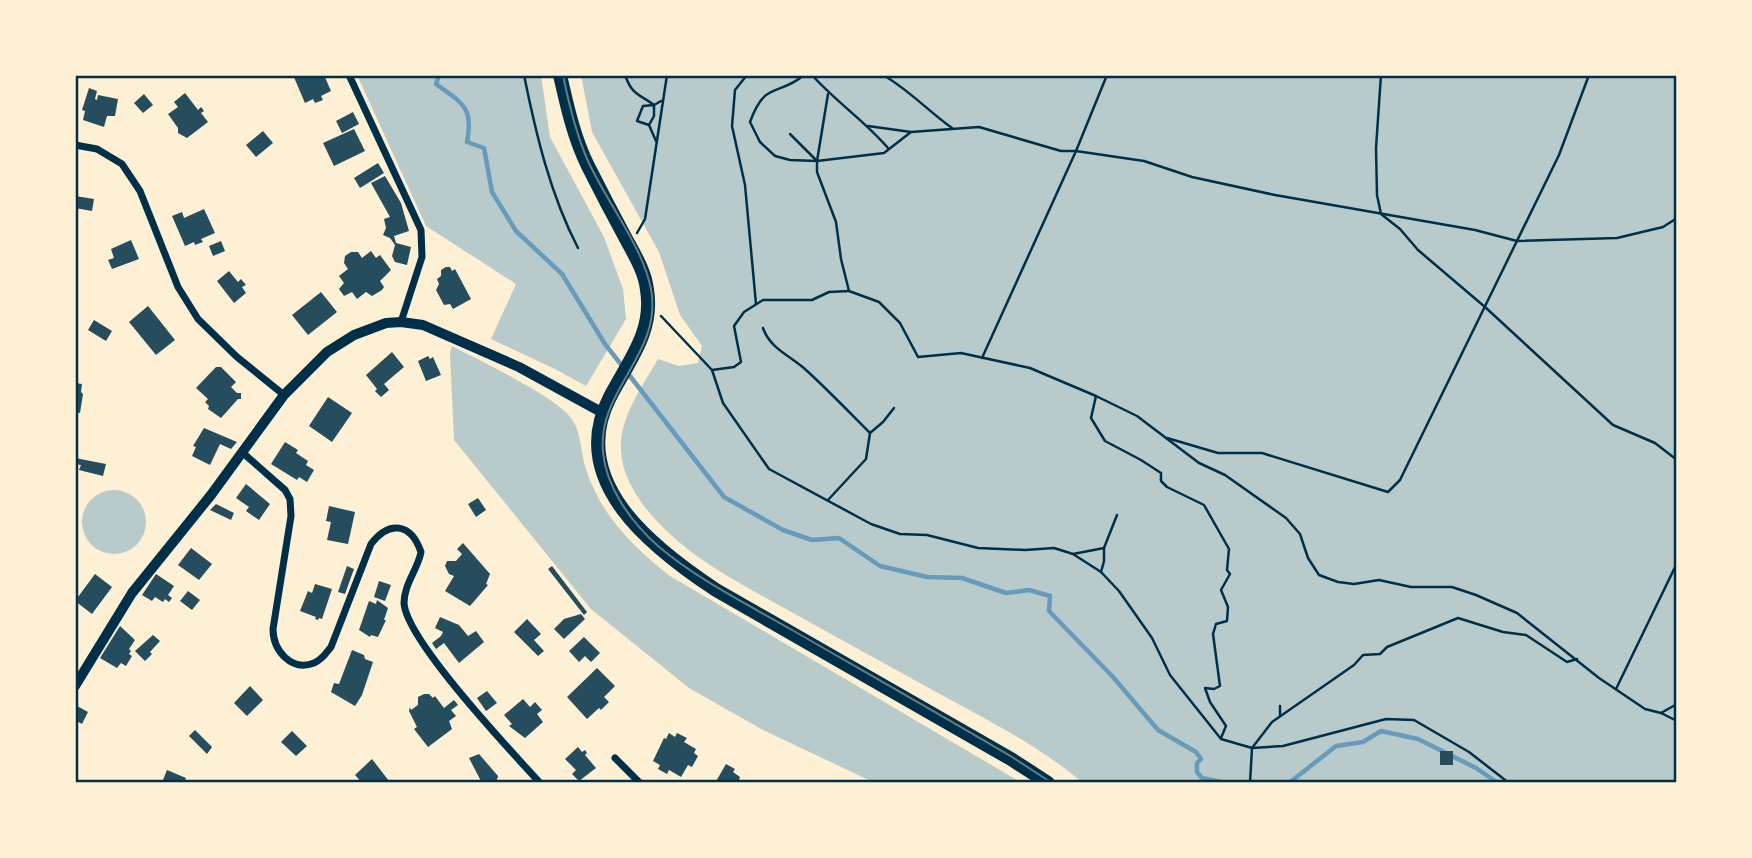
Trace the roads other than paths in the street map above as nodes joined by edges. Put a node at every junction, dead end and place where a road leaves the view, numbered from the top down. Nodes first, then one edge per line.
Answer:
1 (349, 75) edge
2 (560, 75) edge
3 (75, 145) edge
4 (401, 322) junction
5 (284, 395) junction
6 (603, 413) junction
7 (243, 453) junction
8 (75, 686) edge
9 (615, 758) dead end
10 (540, 783) edge
11 (639, 783) edge
12 (1048, 783) edge

1 - 4 street
2 - 6 main road
3 - 5 street
4 - 5 street
4 - 6 street
5 - 7 street
6 - 12 main road
7 - 8 street
7 - 10 street
9 - 11 street

